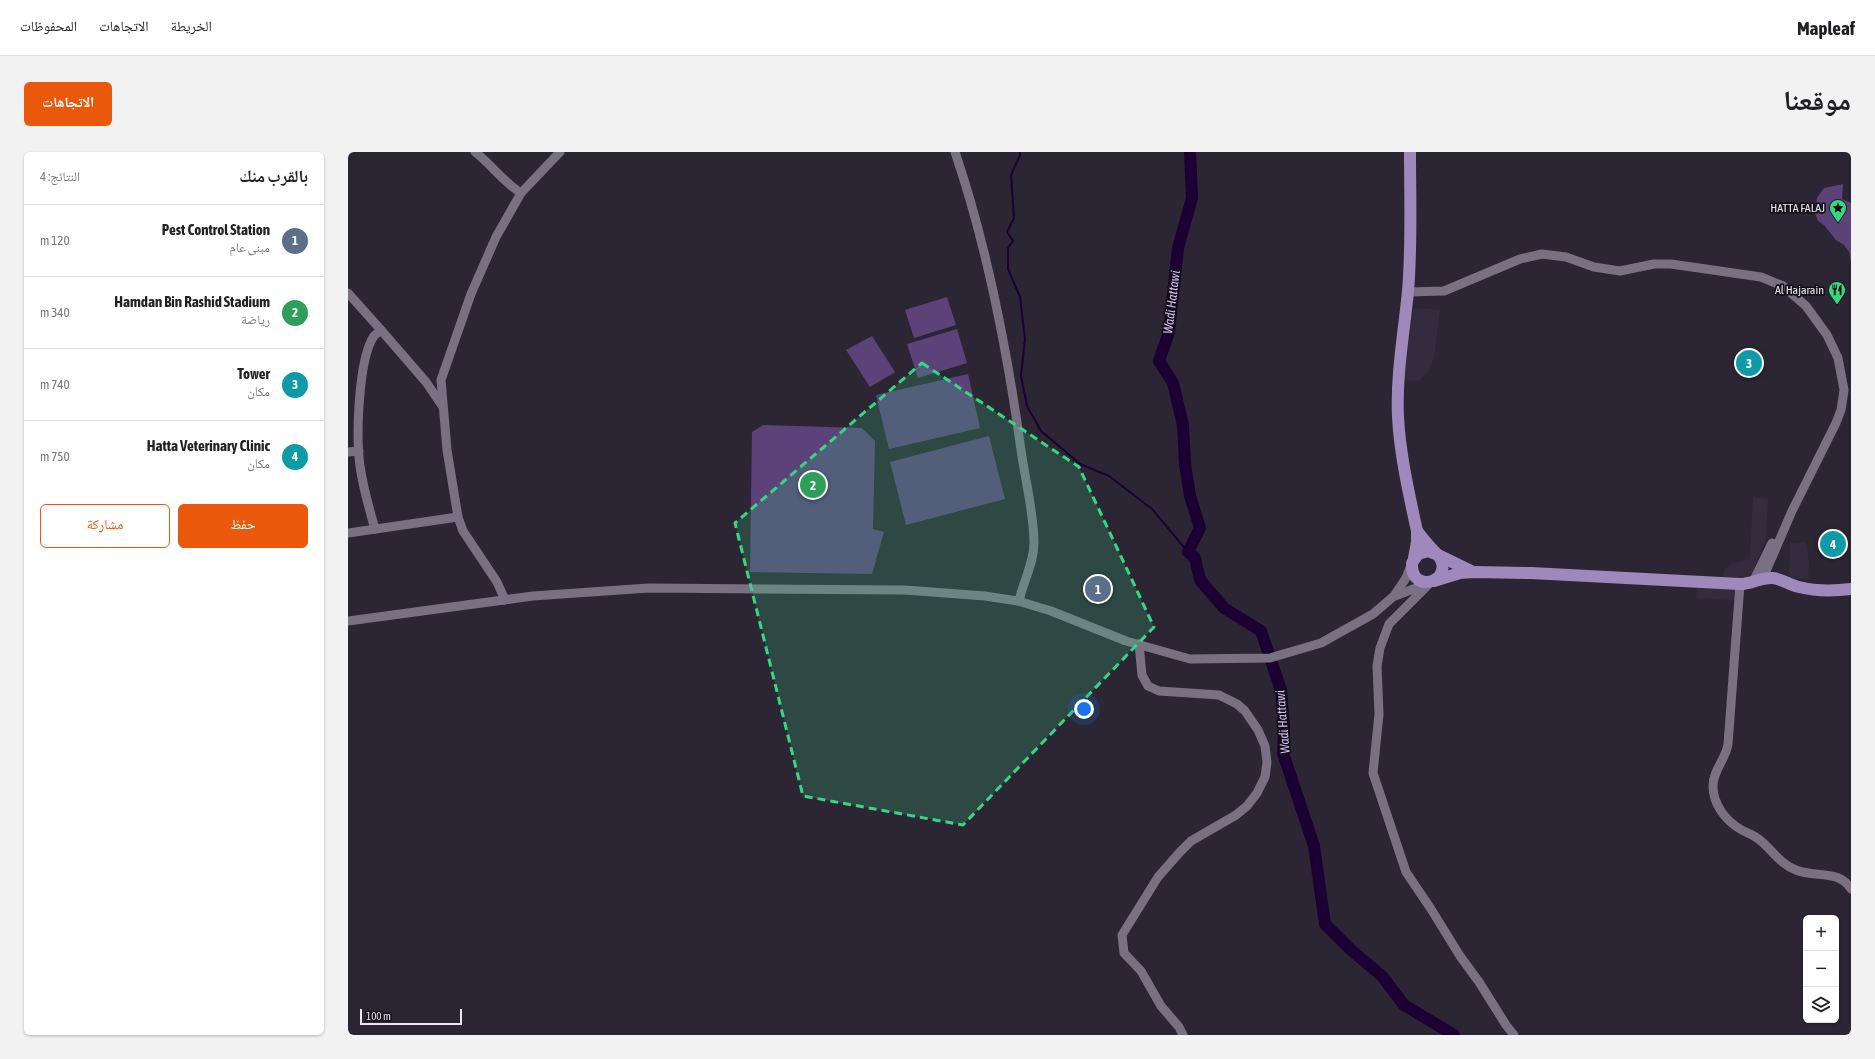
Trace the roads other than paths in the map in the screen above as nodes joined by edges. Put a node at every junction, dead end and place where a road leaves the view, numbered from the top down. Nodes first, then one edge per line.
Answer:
1 (475, 152) edge
2 (560, 152) edge
3 (955, 152) edge
4 (1410, 152) edge
5 (521, 193) junction
6 (1408, 292) junction
7 (348, 293) edge
8 (381, 330) junction
9 (444, 371) junction
10 (422, 378) junction
11 (444, 408) junction
12 (359, 451) junction
13 (348, 452) edge
14 (458, 517) junction
15 (375, 529) junction
16 (1417, 531) junction
17 (348, 533) edge
18 (1438, 555) junction
19 (1413, 561) junction
20 (1474, 572) junction
21 (1758, 580) junction
22 (1431, 582) junction
23 (1740, 584) junction
24 (1850, 590) edge
25 (1394, 596) junction
26 (505, 600) junction
27 (1022, 602) junction
28 (348, 620) edge
29 (1139, 644) junction
30 (1851, 889) edge
31 (1183, 1035) edge
32 (1514, 1035) edge

1 - 5 street
2 - 5 street
3 - 27 street
4 - 6 main road
5 - 9 street
6 - 16 main road
6 - 21 street
7 - 8 street
8 - 10 street
8 - 12 street
9 - 10 street
9 - 11 street
10 - 11 street
11 - 14 street
12 - 13 street
12 - 15 street
14 - 15 street
14 - 26 street
15 - 17 street
16 - 18 main road
16 - 19 main road
18 - 19 main road
18 - 20 main road
18 - 22 main road
19 - 22 main road
19 - 25 street
20 - 22 main road
20 - 23 main road
21 - 23 main road
21 - 24 main road
22 - 25 street
22 - 32 street
23 - 30 street
25 - 29 street
26 - 27 street
26 - 28 street
27 - 29 street
29 - 31 street

